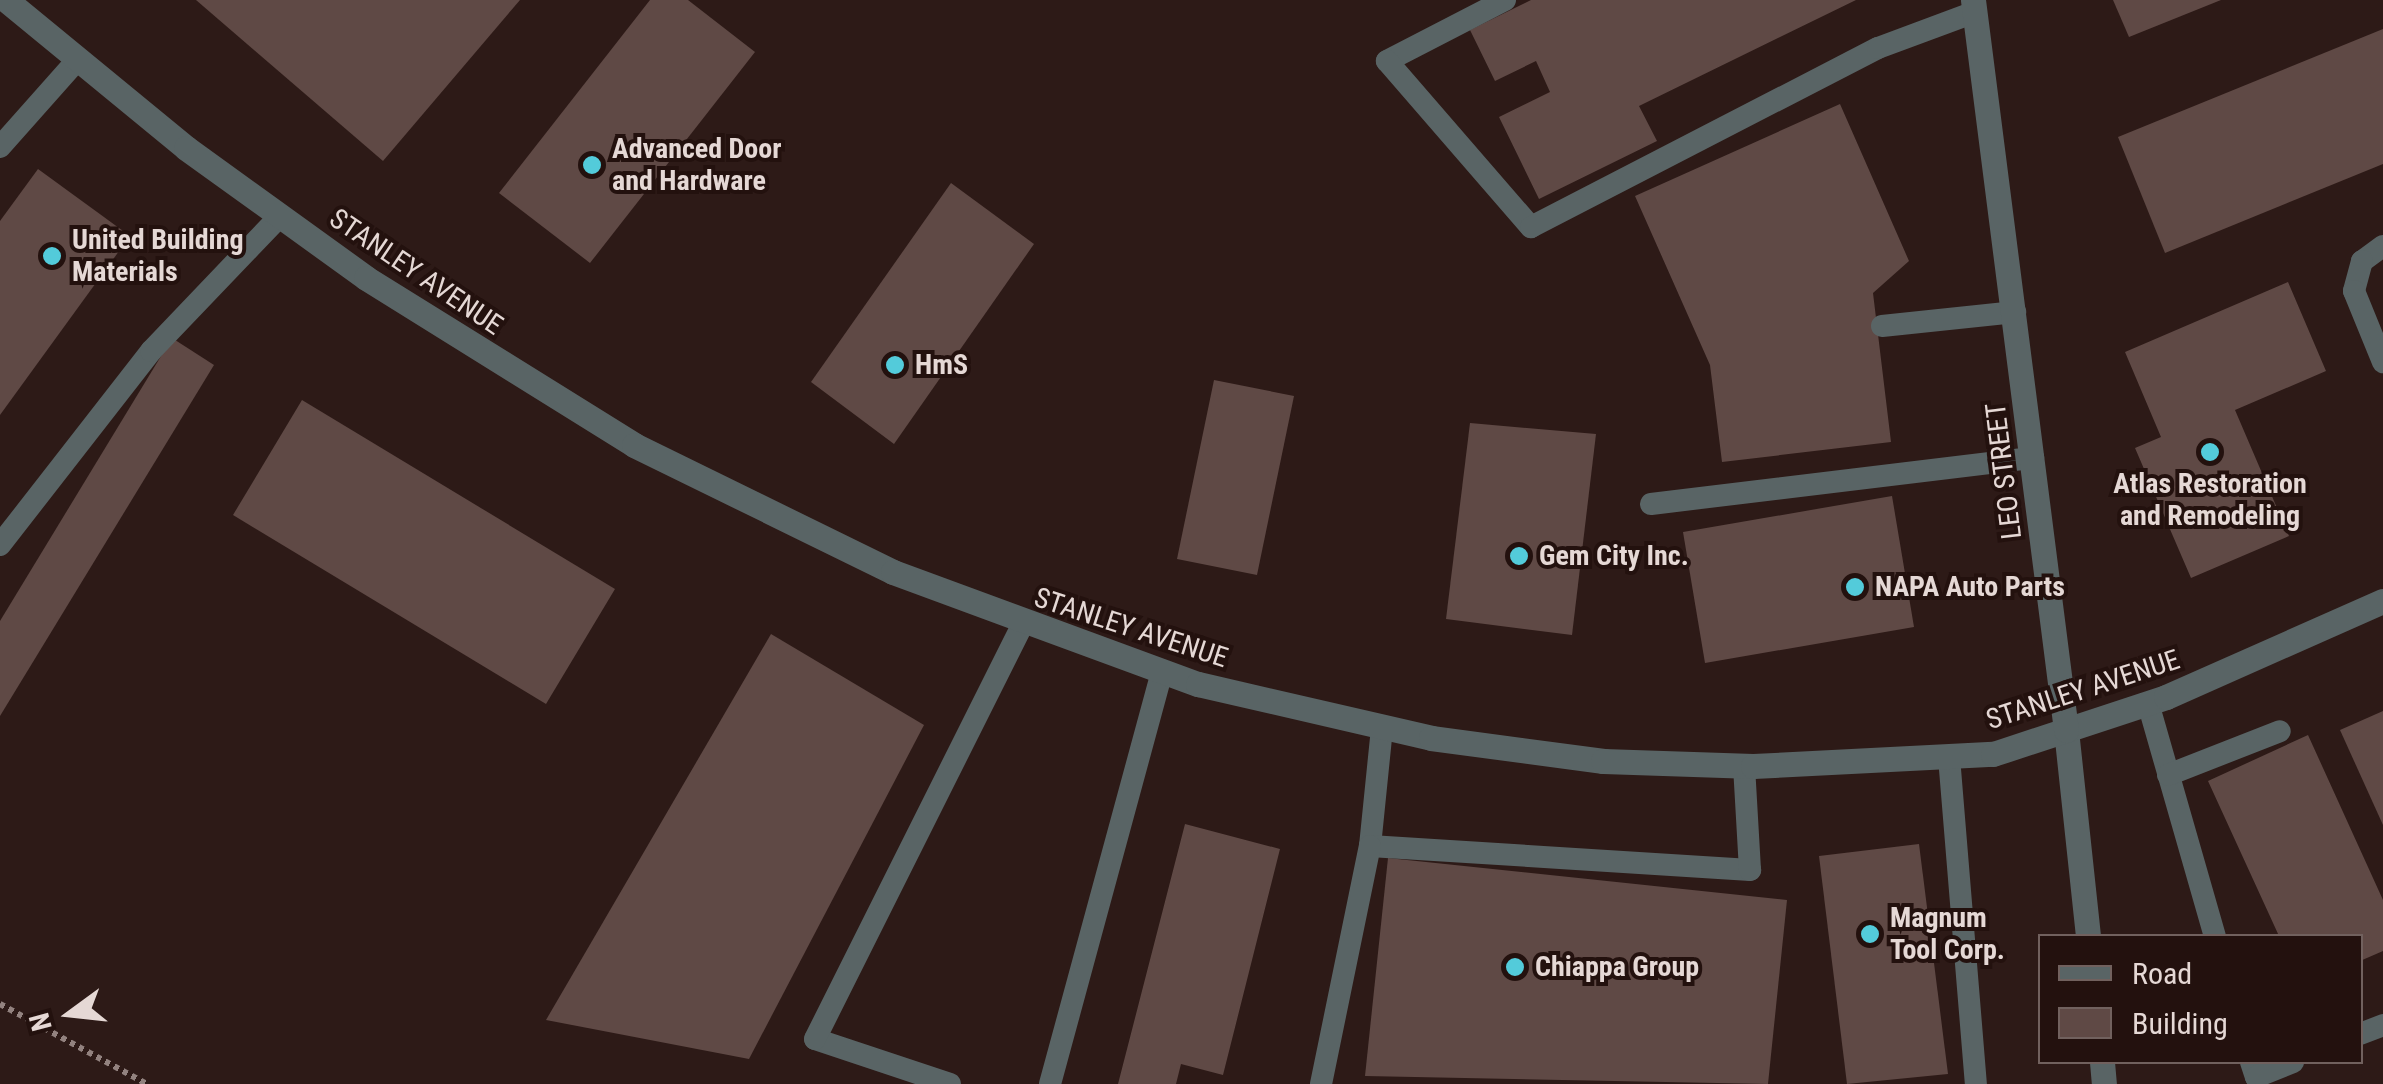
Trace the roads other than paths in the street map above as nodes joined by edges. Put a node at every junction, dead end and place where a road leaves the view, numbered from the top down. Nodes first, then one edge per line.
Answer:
1 (6, 0) edge
2 (1505, 0) edge
3 (1974, 6) edge
4 (78, 59) junction
5 (0, 147) edge
6 (280, 216) junction
7 (2383, 246) edge
8 (2015, 312) junction
9 (1882, 326) dead end
10 (2383, 362) edge
11 (2033, 458) junction
12 (1651, 504) dead end
13 (0, 545) edge
14 (2383, 601) edge
15 (1022, 625) junction
16 (1162, 672) junction
17 (2148, 703) junction
18 (1382, 728) junction
19 (2066, 730) junction
20 (2280, 731) dead end
21 (1949, 757) junction
22 (1744, 766) junction
23 (2168, 775) junction
24 (1370, 846) junction
25 (2088, 934) edge
26 (2214, 934) edge
27 (2252, 1064) edge
28 (2288, 1064) edge
29 (950, 1084) edge
30 (1050, 1084) edge
31 (1321, 1084) edge
32 (1976, 1084) edge

1 - 4 street, STANLEY AVENUE
2 - 3 lane
3 - 8 street, LEO STREET
4 - 5 lane
4 - 6 street, STANLEY AVENUE
6 - 13 lane
6 - 15 street, STANLEY AVENUE
7 - 10 lane
8 - 9 lane
8 - 11 street, LEO STREET
11 - 12 lane
11 - 19 street, LEO STREET
14 - 17 street, STANLEY AVENUE
15 - 16 street, STANLEY AVENUE
15 - 29 lane
16 - 18 street, STANLEY AVENUE
16 - 30 lane
17 - 19 street, STANLEY AVENUE
17 - 23 lane
18 - 22 street, STANLEY AVENUE
18 - 24 lane
19 - 21 street, STANLEY AVENUE
19 - 25 street, LEO STREET
20 - 23 lane
21 - 22 street, STANLEY AVENUE
21 - 32 lane
22 - 24 lane
23 - 26 lane
24 - 31 lane
27 - 28 lane

